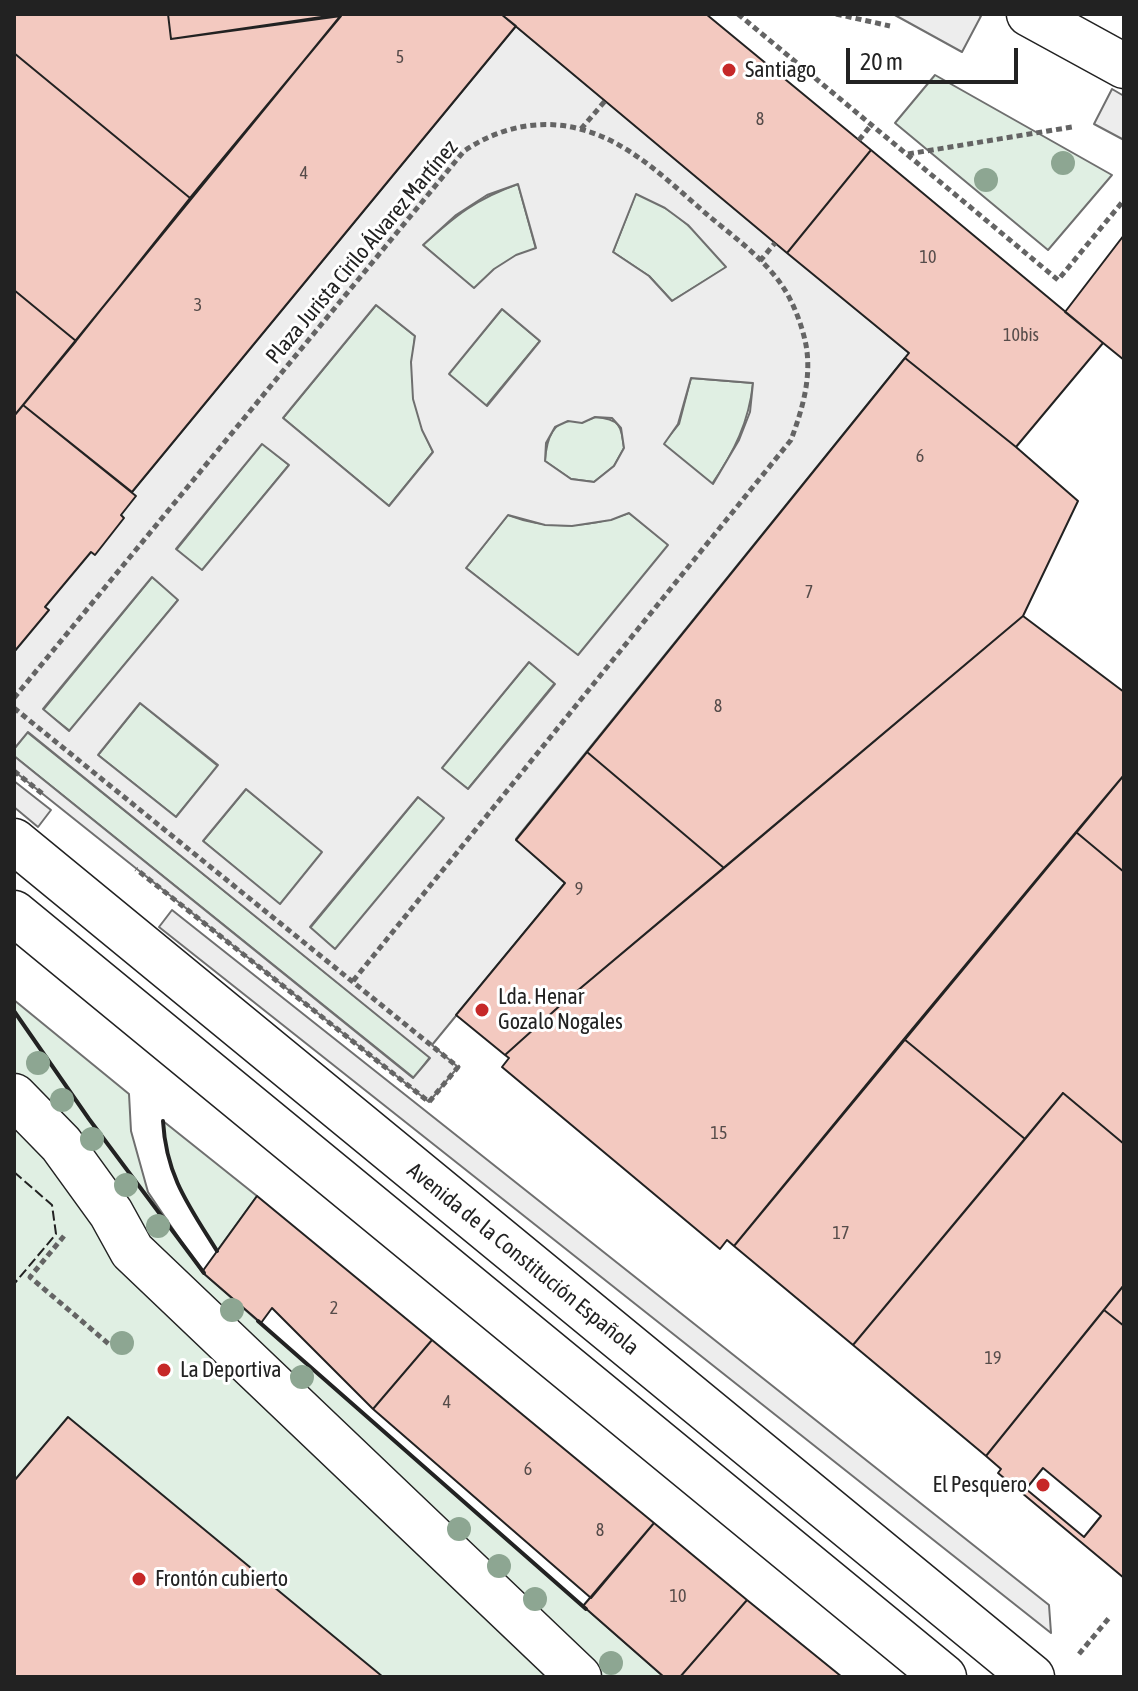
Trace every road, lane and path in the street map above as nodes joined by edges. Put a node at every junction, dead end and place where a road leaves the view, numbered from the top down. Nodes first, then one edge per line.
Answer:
1 (738, 14) edge
2 (836, 14) edge
3 (1029, 14) edge
4 (890, 26) dead end
5 (1124, 66) edge
6 (605, 101) dead end
7 (872, 124) junction
8 (1072, 127) dead end
9 (581, 129) junction
10 (859, 140) dead end
11 (908, 154) junction
12 (1124, 200) edge
13 (775, 243) dead end
14 (760, 261) junction
15 (14, 698) edge
16 (14, 708) edge
17 (14, 771) edge
18 (51, 800) dead end
19 (14, 841) edge
20 (136, 868) dead end
21 (14, 913) edge
22 (353, 981) junction
23 (14, 1096) edge
24 (30, 1277) dead end
25 (110, 1345) dead end
26 (1109, 1618) dead end
27 (1052, 1671) edge
28 (579, 1677) edge
29 (944, 1677) edge

1 - 7 path
2 - 4 path
3 - 5 main road
6 - 9 path
7 - 10 path
7 - 11 path
8 - 11 path
9 - 14 path, Plaza Jurista Cirilo Álvarez Martínez
9 - 15 path, Plaza Jurista Cirilo Álvarez Martínez
11 - 12 path
13 - 14 path
14 - 22 path, Plaza Jurista Cirilo Álvarez Martínez
16 - 22 path
17 - 18 path
19 - 27 main road, Avenida de la Constitución Española
20 - 22 path
21 - 29 main road
23 - 28 main road
24 - 25 path
26 - 27 path

